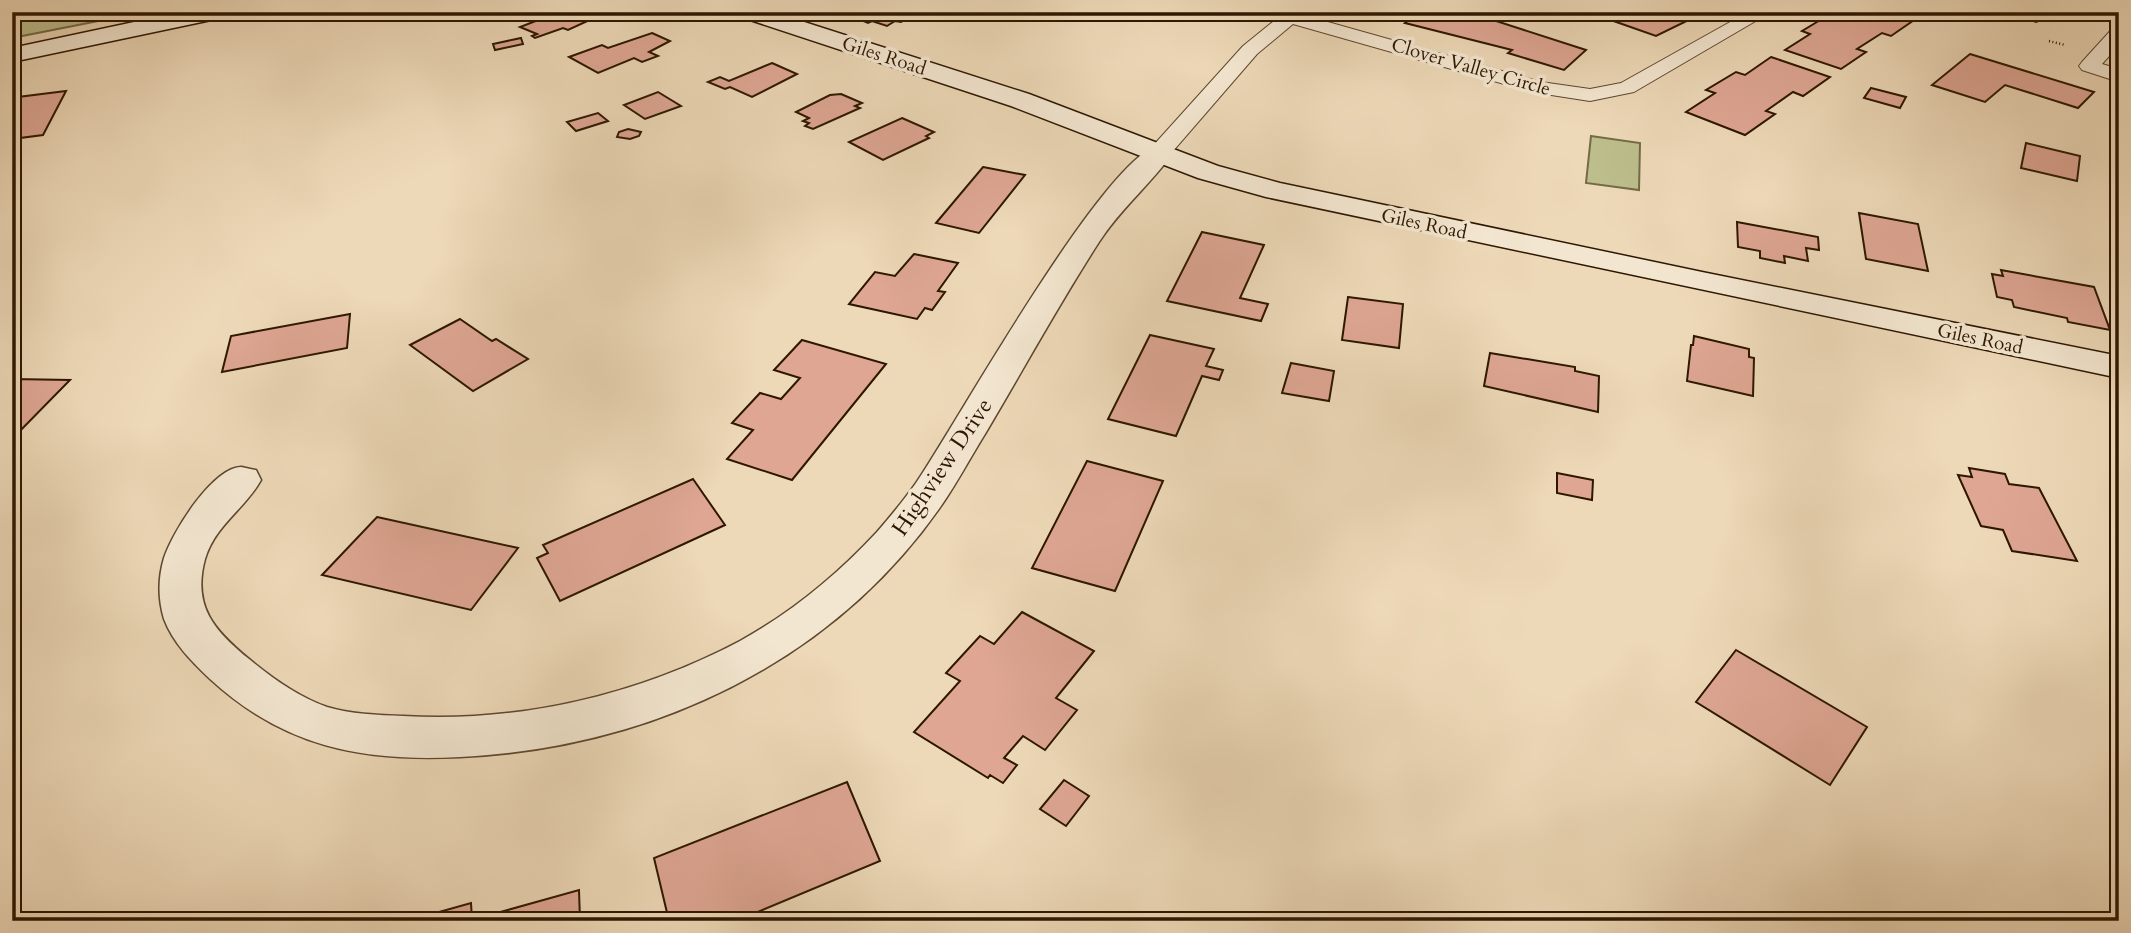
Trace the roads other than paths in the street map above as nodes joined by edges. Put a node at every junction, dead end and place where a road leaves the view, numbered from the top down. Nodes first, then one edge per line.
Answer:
1 (216, 12) edge
2 (749, 12) edge
3 (1762, 12) edge
4 (1292, 15) edge
5 (2119, 33) edge
6 (12, 55) edge
7 (2119, 76) edge
8 (1159, 153) junction
9 (2119, 367) edge
10 (242, 480) dead end

1 - 6 street
2 - 8 street, Giles Road
3 - 4 lane, Clover Valley Circle
4 - 8 lane, Clover Valley Circle
5 - 7 lane
8 - 9 street, Giles Road
8 - 10 street, Highview Drive

